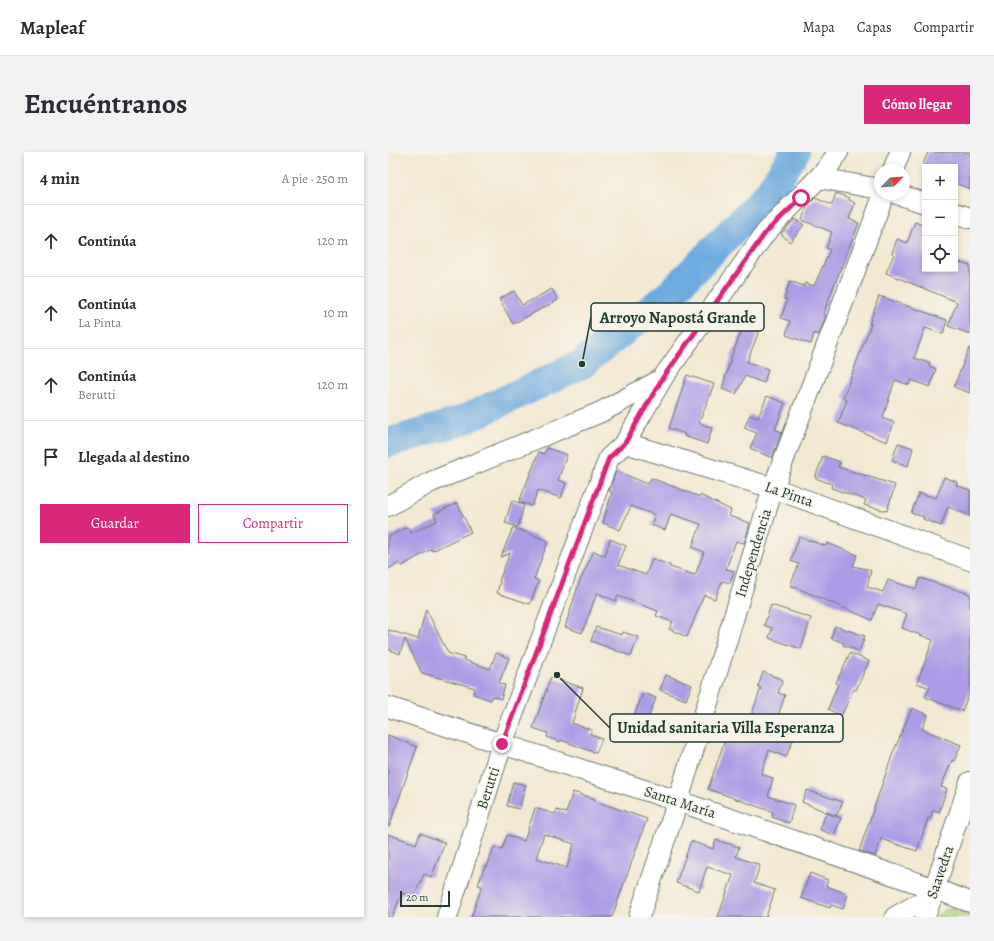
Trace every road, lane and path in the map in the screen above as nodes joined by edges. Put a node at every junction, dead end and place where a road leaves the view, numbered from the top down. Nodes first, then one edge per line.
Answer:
1 (838, 152) edge
2 (900, 152) edge
3 (895, 164) edge
4 (819, 178) junction
5 (874, 188) edge
6 (910, 198) edge
7 (882, 200) edge
8 (922, 202) edge
9 (958, 214) edge
10 (970, 218) edge
11 (662, 379) junction
12 (625, 443) junction
13 (773, 488) junction
14 (388, 506) edge
15 (970, 560) edge
16 (388, 706) edge
17 (502, 744) junction
18 (970, 782) edge
19 (678, 801) junction
20 (934, 893) junction
21 (970, 902) edge
22 (447, 917) edge
23 (639, 917) edge
24 (895, 917) edge
25 (925, 917) edge

1 - 4 street
2 - 3 street
4 - 5 street
4 - 11 street
6 - 8 street
7 - 13 street, Independencia
9 - 10 street
11 - 12 street
11 - 14 street
12 - 13 street, La Pinta
12 - 17 street, Berutti
13 - 15 street, La Pinta
13 - 19 street, Independencia
16 - 17 street, Santa María
17 - 19 street, Santa María
17 - 22 street, Berutti
18 - 20 street, Saavedra
19 - 20 street, Santa María
19 - 23 street, Independencia
20 - 21 street, Santa María
20 - 24 street
20 - 25 street, Saavedra

